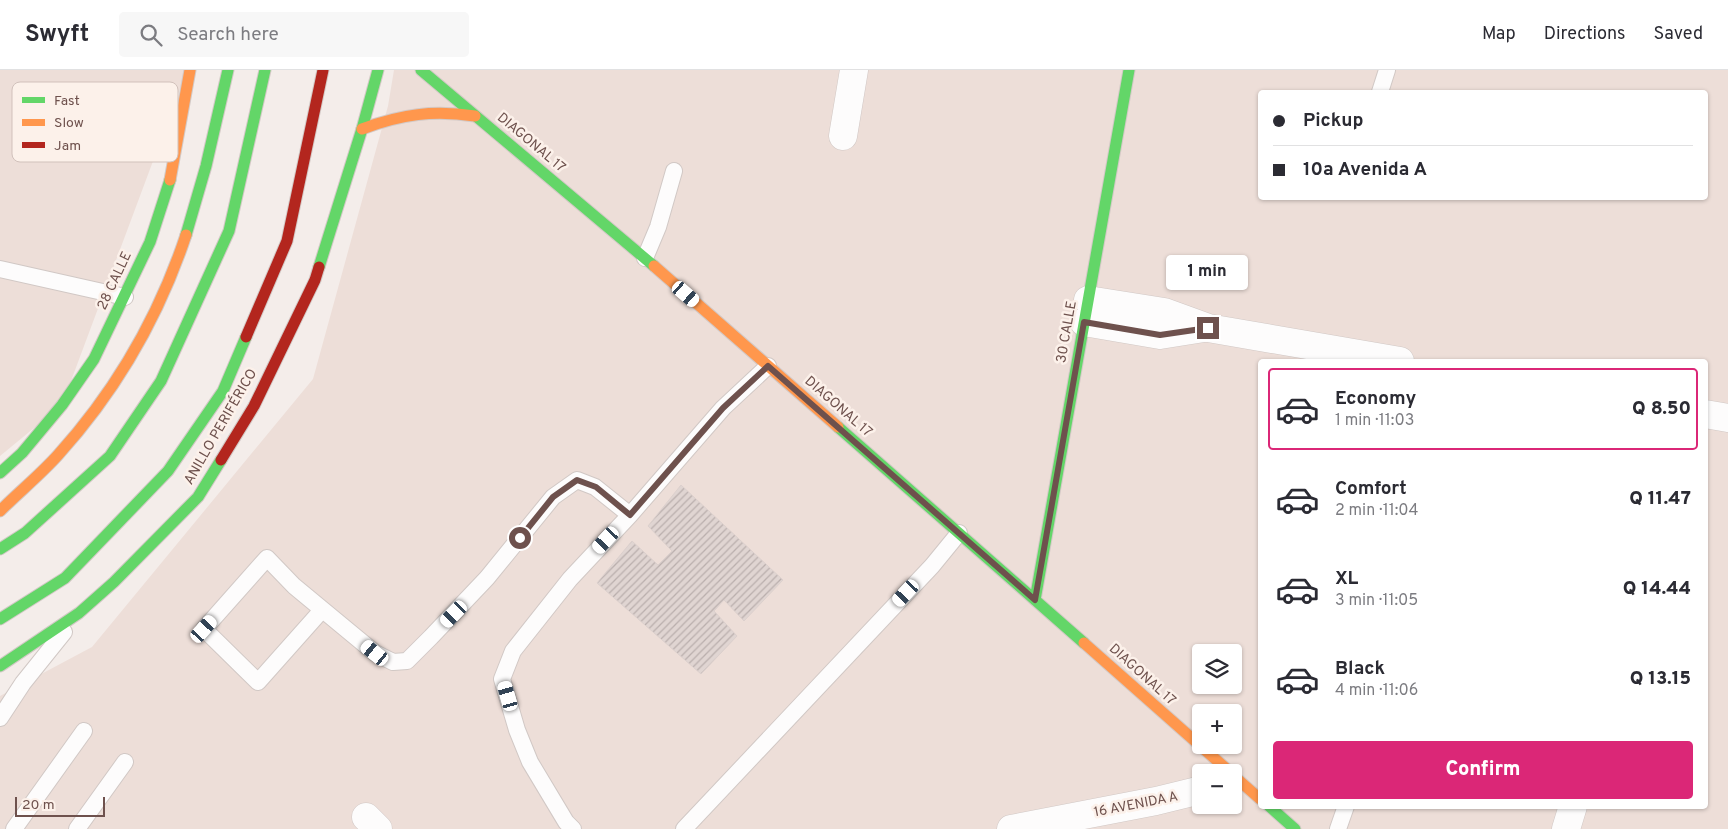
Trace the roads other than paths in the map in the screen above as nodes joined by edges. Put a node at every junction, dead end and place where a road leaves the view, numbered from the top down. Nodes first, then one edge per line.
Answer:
1 (190, 70) edge
2 (228, 70) edge
3 (265, 70) edge
4 (323, 70) edge
5 (378, 70) edge
6 (421, 70) edge
7 (854, 70) edge
8 (1129, 70) edge
9 (1387, 70) edge
10 (1381, 90) edge
11 (475, 116) junction
12 (362, 129) junction
13 (178, 135) edge
14 (844, 136) dead end
15 (173, 162) edge
16 (674, 171) dead end
17 (645, 258) junction
18 (0, 269) edge
19 (125, 297) junction
20 (1086, 311) junction
21 (1388, 359) edge
22 (768, 366) junction
23 (1708, 415) edge
24 (1728, 418) edge
25 (0, 473) edge
26 (0, 511) edge
27 (630, 515) junction
28 (959, 533) junction
29 (0, 549) edge
30 (1035, 600) junction
31 (322, 610) junction
32 (79, 613) junction
33 (0, 619) edge
34 (0, 666) edge
35 (0, 718) edge
36 (84, 731) dead end
37 (126, 762) dead end
38 (1220, 764) edge
39 (1242, 783) edge
40 (1192, 792) edge
41 (1258, 797) edge
42 (1272, 809) edge
43 (1345, 809) edge
44 (1572, 809) edge
45 (14, 829) edge
46 (77, 829) edge
47 (573, 829) edge
48 (684, 829) edge
49 (1011, 829) edge
50 (1295, 829) edge
51 (1338, 829) edge
52 (1566, 829) edge

1 - 13 main road, 28 CALLE
2 - 26 main road
3 - 29 main road
4 - 33 main road, ANILLO PERIFÉRICO
5 - 12 main road, ANILLO PERIFÉRICO
6 - 11 main road, DIAGONAL 17
7 - 14 street
8 - 20 main road, 30 CALLE
9 - 10 lane
11 - 12 main road
11 - 17 main road, DIAGONAL 17
12 - 32 main road, ANILLO PERIFÉRICO
15 - 19 main road, 28 CALLE
16 - 17 lane
17 - 22 main road, DIAGONAL 17
18 - 19 lane
19 - 25 main road, 28 CALLE
20 - 21 street
20 - 30 main road, 30 CALLE
22 - 27 lane
22 - 28 main road, DIAGONAL 17
23 - 24 street
27 - 31 lane
27 - 47 lane
28 - 30 main road, DIAGONAL 17
28 - 48 lane
30 - 38 main road, DIAGONAL 17
31 - 31 lane
32 - 34 main road, ANILLO PERIFÉRICO
32 - 35 lane
36 - 45 lane
37 - 46 lane
39 - 41 main road, DIAGONAL 17
40 - 49 street, 16 AVENIDA A
42 - 50 main road
43 - 51 lane
44 - 52 street

